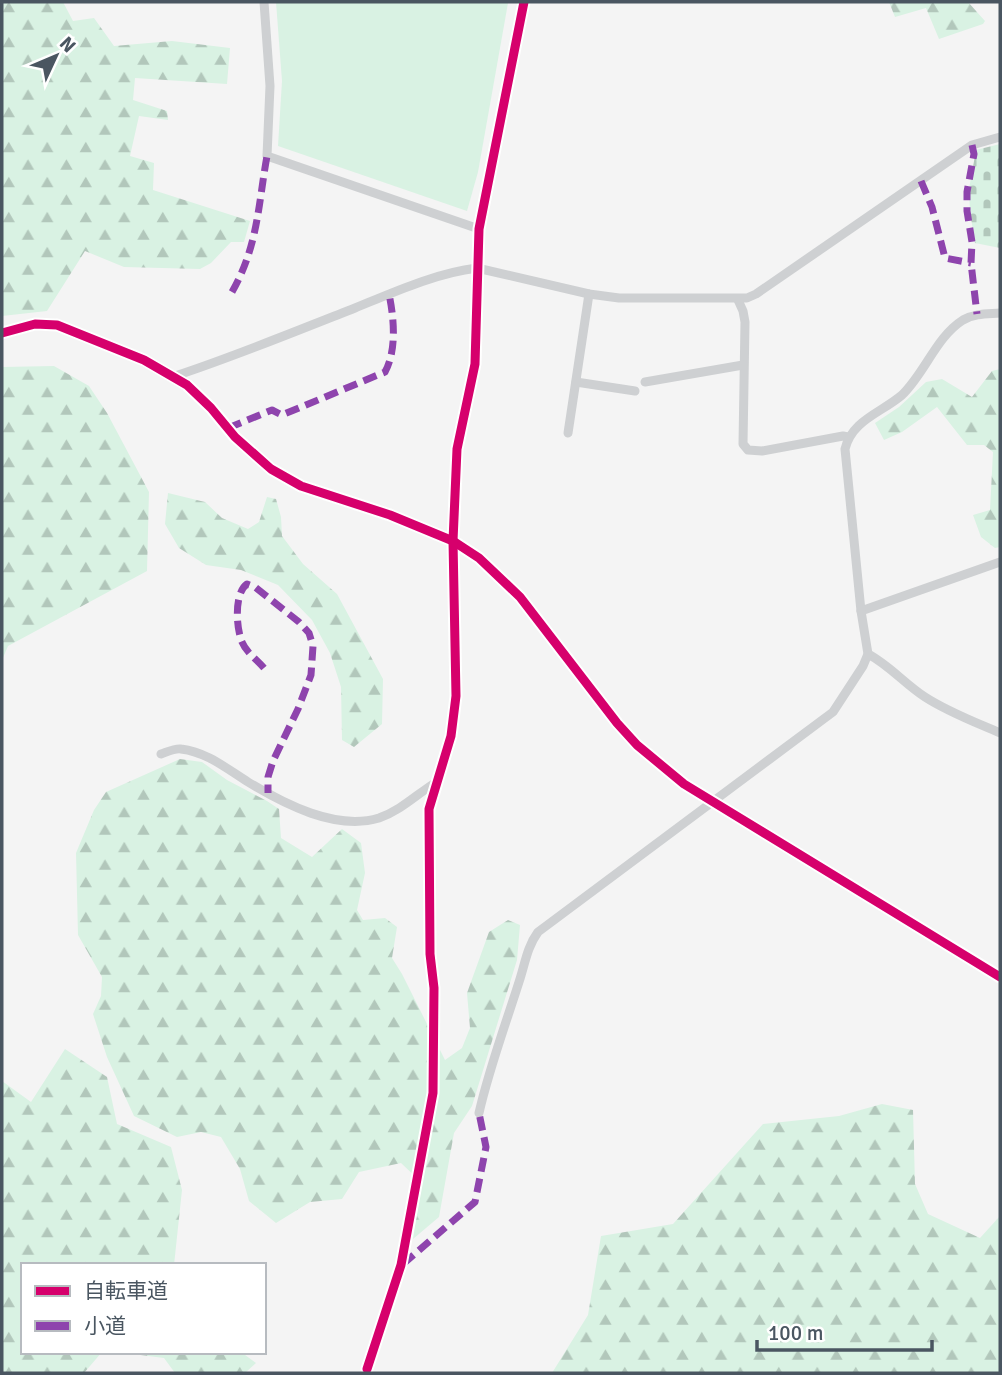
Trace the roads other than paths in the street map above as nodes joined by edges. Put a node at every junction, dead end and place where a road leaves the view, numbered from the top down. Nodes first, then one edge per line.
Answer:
1 (264, 2) edge
2 (524, 2) edge
3 (1000, 137) edge
4 (479, 229) junction
5 (477, 268) junction
6 (589, 294) junction
7 (738, 300) junction
8 (1000, 313) edge
9 (2, 333) edge
10 (743, 365) junction
11 (175, 376) junction
12 (576, 382) junction
13 (645, 382) dead end
14 (635, 391) dead end
15 (568, 433) dead end
16 (848, 437) junction
17 (453, 541) junction
18 (1000, 562) edge
19 (861, 611) junction
20 (868, 654) junction
21 (1000, 733) edge
22 (161, 754) dead end
23 (438, 781) junction
24 (712, 801) junction
25 (1000, 977) edge
26 (479, 1113) dead end
27 (367, 1369) dead end

1 - 4 street
2 - 4 street
3 - 7 street
4 - 5 street
5 - 6 street
5 - 11 street
5 - 17 street
6 - 7 street
6 - 12 street
7 - 10 street
8 - 16 street
9 - 11 street
10 - 13 street
10 - 16 street
11 - 17 street
12 - 14 street
12 - 15 street
16 - 19 street
17 - 23 street
17 - 24 street
18 - 19 street
19 - 20 street
20 - 21 street
20 - 24 street
22 - 23 street
23 - 27 street
24 - 25 street
24 - 26 street

